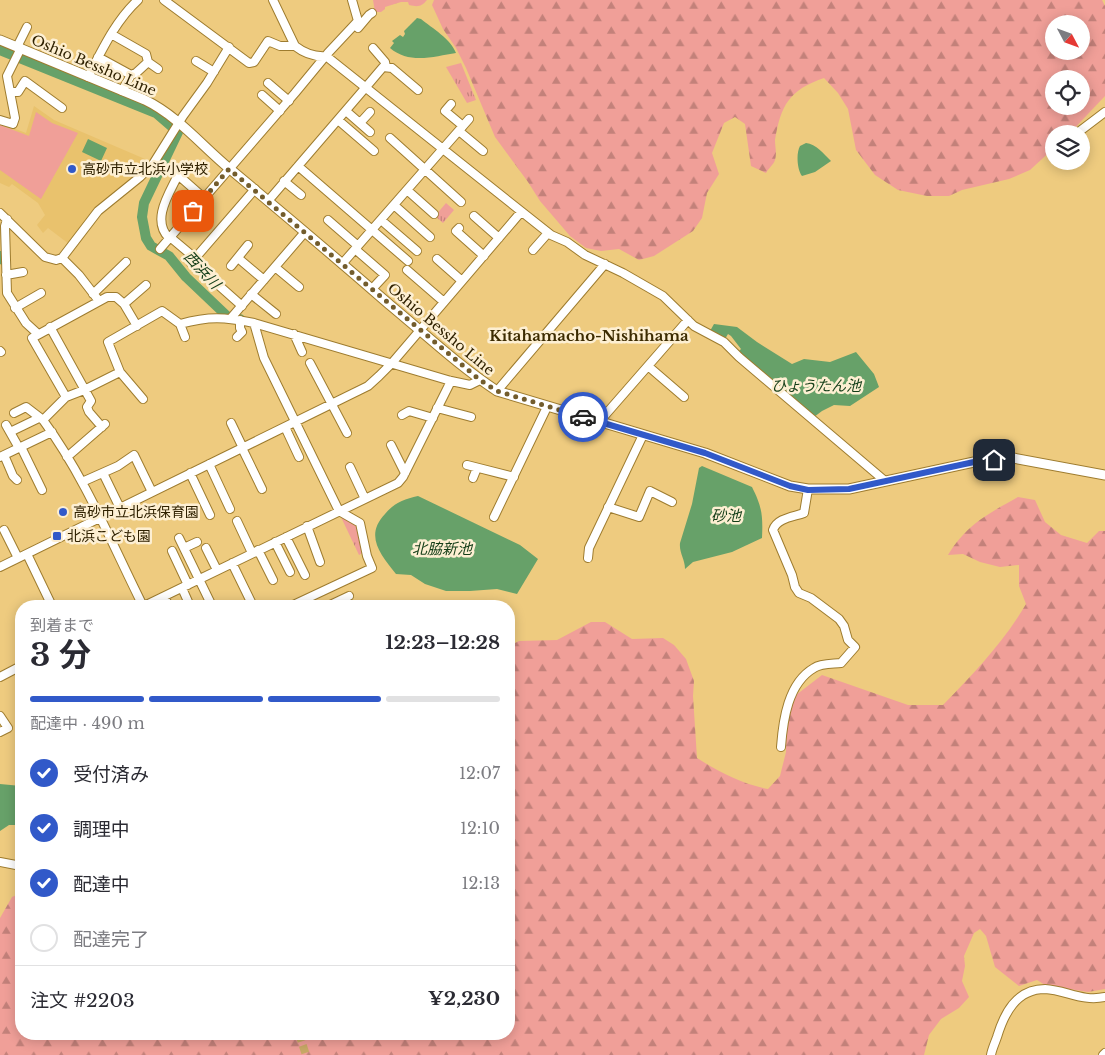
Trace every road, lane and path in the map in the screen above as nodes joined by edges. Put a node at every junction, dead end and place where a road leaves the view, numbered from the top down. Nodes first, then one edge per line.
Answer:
1 (127, 0) edge
2 (164, 0) edge
3 (273, 0) edge
4 (352, 0) edge
5 (137, 2) edge
6 (372, 13) dead end
7 (27, 27) dead end
8 (111, 34) junction
9 (0, 40) edge
10 (294, 46) junction
11 (335, 46) junction
12 (229, 47) junction
13 (373, 48) dead end
14 (19, 49) junction
15 (326, 56) junction
16 (98, 57) junction
17 (196, 61) dead end
18 (148, 62) junction
19 (386, 67) junction
20 (158, 69) dead end
21 (214, 72) junction
22 (4, 75) edge
23 (132, 75) junction
24 (88, 77) junction
25 (268, 83) dead end
26 (366, 87) junction
27 (418, 90) dead end
28 (122, 91) junction
29 (10, 92) junction
30 (262, 95) dead end
31 (288, 101) junction
32 (452, 104) dead end
33 (62, 108) dead end
34 (280, 110) junction
35 (346, 111) junction
36 (370, 112) dead end
37 (1105, 112) edge
38 (469, 119) dead end
39 (0, 120) edge
40 (338, 120) junction
41 (360, 123) junction
42 (178, 124) junction
43 (1088, 125) edge
44 (461, 129) junction
45 (370, 132) dead end
46 (390, 138) dead end
47 (443, 149) junction
48 (374, 151) dead end
49 (483, 151) dead end
50 (298, 166) junction
51 (229, 169) junction
52 (425, 170) junction
53 (284, 181) junction
54 (254, 189) junction
55 (407, 190) junction
56 (302, 195) dead end
57 (204, 198) junction
58 (268, 201) junction
59 (461, 202) dead end
60 (394, 205) junction
61 (521, 212) junction
62 (0, 213) edge
63 (434, 214) dead end
64 (474, 216) dead end
65 (7, 219) junction
66 (328, 220) dead end
67 (381, 220) junction
68 (459, 228) dead end
69 (372, 230) junction
70 (305, 232) junction
71 (548, 233) junction
72 (430, 237) dead end
73 (170, 238) junction
74 (499, 238) junction
75 (248, 245) dead end
76 (357, 247) junction
77 (160, 249) dead end
78 (533, 250) dead end
79 (417, 251) dead end
80 (484, 256) junction
81 (62, 258) junction
82 (238, 258) junction
83 (437, 259) dead end
84 (0, 261) edge
85 (408, 261) dead end
86 (126, 262) dead end
87 (342, 264) junction
88 (605, 264) junction
89 (231, 266) dead end
90 (275, 267) junction
91 (407, 270) dead end
92 (6, 271) junction
93 (23, 272) dead end
94 (206, 274) dead end
95 (264, 280) junction
96 (462, 281) junction
97 (146, 284) dead end
98 (299, 287) dead end
99 (372, 289) junction
100 (41, 293) dead end
101 (93, 294) junction
102 (252, 294) junction
103 (4, 295) edge
104 (99, 300) junction
105 (444, 302) junction
106 (124, 304) junction
107 (242, 306) junction
108 (15, 308) junction
109 (276, 314) dead end
110 (231, 318) junction
111 (240, 320) junction
112 (688, 320) junction
113 (254, 323) junction
114 (180, 324) junction
115 (137, 326) junction
116 (50, 327) junction
117 (420, 330) junction
118 (38, 334) junction
119 (294, 334) junction
120 (237, 336) dead end
121 (185, 337) dead end
122 (302, 352) dead end
123 (310, 363) dead end
124 (392, 363) junction
125 (648, 366) junction
126 (120, 372) junction
127 (480, 380) junction
128 (451, 381) junction
129 (84, 390) junction
130 (497, 391) junction
131 (66, 397) junction
132 (684, 397) dead end
133 (142, 399) dead end
134 (332, 404) junction
135 (547, 407) junction
136 (438, 408) junction
137 (14, 413) dead end
138 (402, 415) dead end
139 (471, 417) dead end
140 (433, 418) junction
141 (41, 419) junction
142 (294, 422) junction
143 (600, 422) junction
144 (231, 423) dead end
145 (285, 427) junction
146 (52, 432) junction
147 (347, 433) dead end
148 (643, 435) junction
149 (391, 445) dead end
150 (20, 448) junction
151 (242, 448) junction
152 (2, 456) edge
153 (67, 457) junction
154 (299, 457) dead end
155 (209, 464) junction
156 (467, 465) dead end
157 (478, 466) junction
158 (350, 467) dead end
159 (103, 473) junction
160 (190, 473) junction
161 (405, 473) junction
162 (1105, 475) edge
163 (514, 477) junction
164 (473, 478) dead end
165 (17, 480) dead end
166 (82, 482) junction
167 (885, 482) junction
168 (262, 488) dead end
169 (42, 490) dead end
170 (808, 490) junction
171 (152, 492) junction
172 (365, 499) junction
173 (672, 502) dead end
174 (608, 507) junction
175 (120, 508) junction
176 (230, 509) dead end
177 (339, 511) junction
178 (210, 515) dead end
179 (494, 517) dead end
180 (99, 518) junction
181 (236, 521) dead end
182 (307, 526) junction
183 (4, 530) dead end
184 (286, 537) junction
185 (179, 538) dead end
186 (197, 542) dead end
187 (275, 542) junction
188 (184, 548) junction
189 (206, 548) dead end
190 (172, 551) dead end
191 (255, 552) junction
192 (27, 554) junction
193 (18, 558) junction
194 (588, 558) dead end
195 (320, 562) dead end
196 (232, 563) junction
197 (0, 567) edge
198 (217, 570) junction
199 (290, 572) dead end
200 (305, 575) dead end
201 (199, 579) junction
202 (273, 580) dead end
203 (185, 586) junction
204 (323, 591) junction
205 (348, 596) dead end
206 (164, 597) junction
207 (49, 600) edge
208 (141, 600) edge
209 (157, 600) edge
210 (166, 600) edge
211 (188, 600) edge
212 (209, 600) edge
213 (250, 600) edge
214 (304, 600) edge
215 (327, 600) edge
216 (341, 600) edge
217 (15, 669) edge
218 (0, 677) edge
219 (0, 716) edge
220 (0, 732) edge
221 (781, 747) dead end
222 (0, 862) edge
223 (15, 865) edge
224 (1105, 997) edge
225 (991, 1055) edge

1 - 5 street
2 - 12 street
3 - 10 street
4 - 11 street
5 - 8 street
6 - 11 street
7 - 14 street
8 - 16 street
8 - 18 street
9 - 14 main road, Oshio Bessho Line
10 - 12 street
10 - 15 street
11 - 15 street
12 - 21 street
13 - 19 street
14 - 22 street
14 - 24 main road, Oshio Bessho Line
15 - 26 street
15 - 31 street
16 - 23 street
16 - 24 street
17 - 21 street
18 - 20 street
18 - 23 street
19 - 26 street
19 - 27 street
21 - 42 street
22 - 29 street
23 - 28 street
24 - 28 main road, Oshio Bessho Line
25 - 31 street
26 - 35 street
26 - 47 street
28 - 42 main road, Oshio Bessho Line
29 - 33 street
29 - 39 street
30 - 34 street
31 - 34 street
32 - 44 street
34 - 51 street
35 - 40 street
35 - 41 street
36 - 41 street
37 - 43 street
38 - 44 street
40 - 48 street
40 - 50 street
41 - 45 street
42 - 51 main road, Oshio Bessho Line
42 - 81 street
44 - 47 street
44 - 49 street
46 - 52 street
47 - 52 street
47 - 61 street
50 - 53 street
50 - 69 street
51 - 54 main road, Oshio Bessho Line
51 - 57 street
52 - 55 street
52 - 59 street
53 - 56 street
53 - 58 street
54 - 58 main road, Oshio Bessho Line
54 - 73 street
55 - 60 street
55 - 63 street
57 - 73 street
57 - 73 street
58 - 70 main road, Oshio Bessho Line
60 - 67 street
60 - 72 street
61 - 71 street
61 - 74 street
62 - 65 street
64 - 74 street
65 - 81 street
65 - 92 street
66 - 76 street
67 - 69 street
67 - 79 street
68 - 80 street
69 - 76 street
69 - 85 street
70 - 87 main road, Oshio Bessho Line
70 - 90 street
71 - 78 street
71 - 88 street
73 - 77 street
74 - 80 street
75 - 82 street
76 - 87 street
76 - 99 street
80 - 96 street
81 - 101 street
82 - 89 street
82 - 95 street
83 - 96 street
84 - 92 street
86 - 101 street
87 - 99 main road, Oshio Bessho Line
88 - 112 street
88 - 130 street
90 - 95 street
90 - 98 street
91 - 105 street
92 - 93 street
92 - 103 street
94 - 107 street
95 - 102 street
96 - 105 street
97 - 106 street
99 - 117 main road, Oshio Bessho Line
100 - 108 street
101 - 104 street
102 - 107 street
102 - 109 street
103 - 108 street
104 - 106 street
104 - 116 street
105 - 117 street
106 - 115 street
107 - 110 street
108 - 118 street
110 - 111 street
110 - 114 street
111 - 113 street
111 - 120 street
112 - 125 street
112 - 167 street
113 - 119 street
113 - 142 street
114 - 115 street
114 - 121 street
115 - 126 street
116 - 118 street
116 - 129 street
117 - 124 street
117 - 127 main road, Oshio Bessho Line
118 - 131 street
119 - 122 street
119 - 124 street
123 - 134 street
124 - 128 street
124 - 134 street
125 - 132 street
125 - 143 street
126 - 129 street
126 - 133 street
127 - 128 street
127 - 130 main road, Oshio Bessho Line
128 - 136 street
129 - 131 street
129 - 153 street
130 - 135 main road, Oshio Bessho Line
131 - 141 street
134 - 142 street
134 - 147 street
135 - 143 main road, Oshio Bessho Line
135 - 163 street
136 - 139 street
136 - 140 street
137 - 141 street
138 - 140 street
140 - 161 street
141 - 146 street
141 - 150 street
142 - 145 street
142 - 177 street
143 - 148 main road, Oshio Bessho Line
144 - 151 street
145 - 151 street
145 - 154 street
146 - 150 street
146 - 153 street
148 - 170 main road, Oshio Bessho Line
148 - 174 street
149 - 161 street
150 - 152 street
150 - 169 street
151 - 155 street
151 - 168 street
152 - 165 street
153 - 166 street
155 - 160 street
155 - 176 street
156 - 157 street
157 - 163 street
157 - 164 street
158 - 172 street
159 - 166 street
159 - 171 street
159 - 175 street
160 - 171 street
160 - 178 street
161 - 172 street
162 - 167 main road, Oshio Bessho Line
163 - 179 street
166 - 180 street
167 - 170 main road, Oshio Bessho Line
170 - 221 street
171 - 175 street
172 - 177 street
173 - 174 street
174 - 194 street
175 - 180 street
177 - 182 street
177 - 204 street
180 - 192 street
180 - 208 street
181 - 191 street
182 - 184 street
182 - 195 street
183 - 193 street
184 - 187 street
184 - 200 street
185 - 188 street
186 - 188 street
187 - 191 street
187 - 199 street
188 - 201 street
189 - 198 street
190 - 203 street
191 - 196 street
191 - 202 street
192 - 193 street
192 - 207 street
193 - 197 street
196 - 198 street
196 - 213 street
198 - 201 street
201 - 203 street
201 - 212 street
203 - 206 street
203 - 211 street
204 - 214 street
204 - 215 street
205 - 216 street
206 - 209 street
206 - 210 street
217 - 218 street
219 - 220 street
222 - 223 street
224 - 225 street

